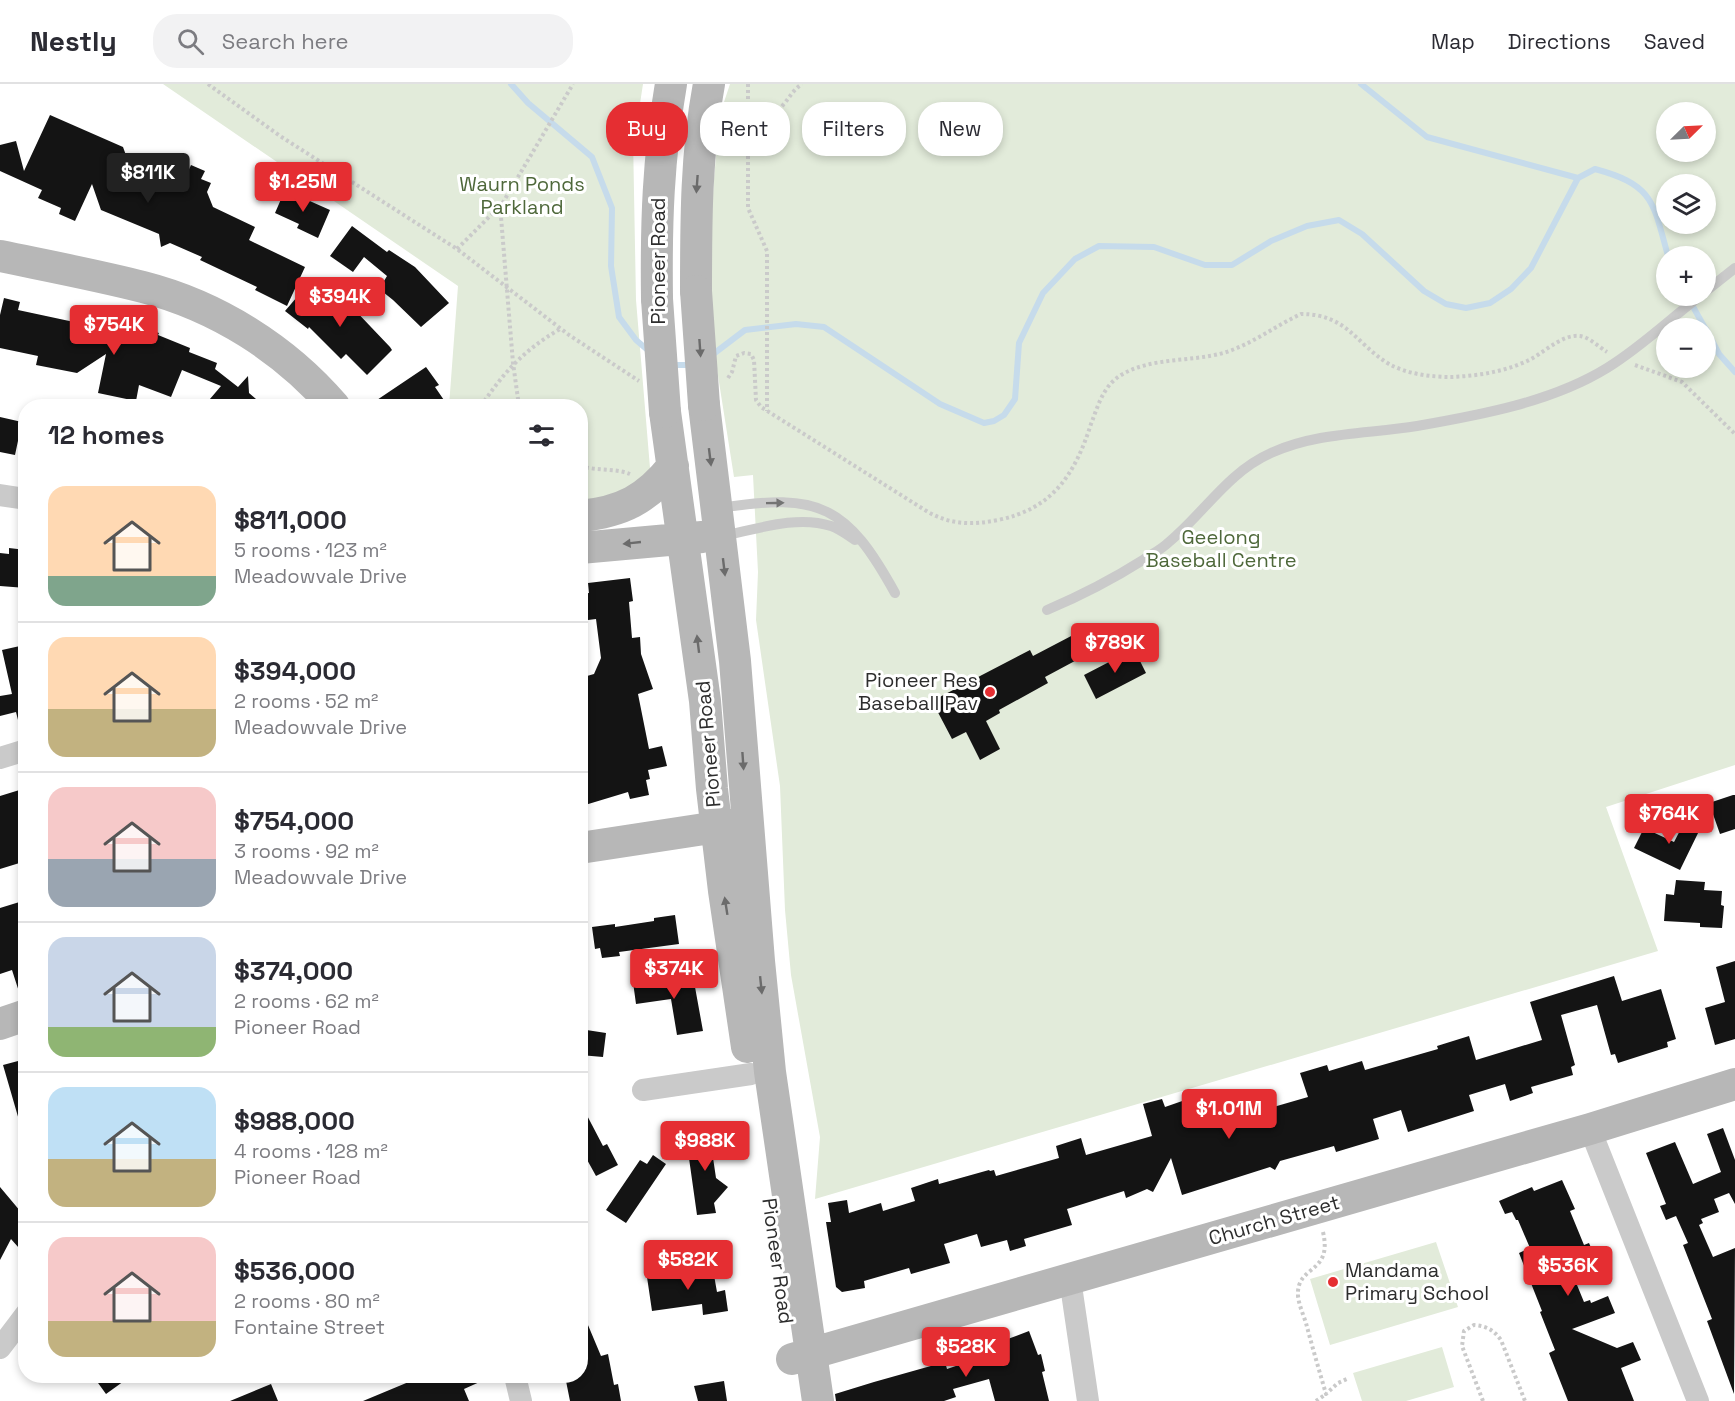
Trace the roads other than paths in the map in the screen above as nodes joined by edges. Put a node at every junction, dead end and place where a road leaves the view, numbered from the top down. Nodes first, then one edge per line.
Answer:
1 (671, 84) edge
2 (710, 87) edge
3 (0, 256) edge
4 (1735, 268) edge
5 (1716, 283) edge
6 (1687, 306) edge
7 (327, 399) edge
8 (673, 466) junction
9 (0, 495) edge
10 (18, 498) edge
11 (588, 515) edge
12 (719, 523) junction
13 (588, 527) edge
14 (681, 527) junction
15 (588, 546) edge
16 (874, 555) junction
17 (896, 593) dead end
18 (1047, 610) dead end
19 (18, 752) edge
20 (0, 758) edge
21 (747, 823) junction
22 (716, 827) junction
23 (588, 847) edge
24 (18, 1018) edge
25 (0, 1024) edge
26 (760, 1073) junction
27 (1735, 1084) edge
28 (643, 1090) dead end
29 (1590, 1129) junction
30 (1070, 1279) junction
31 (18, 1324) edge
32 (0, 1348) edge
33 (801, 1356) junction
34 (516, 1383) edge
35 (520, 1401) edge
36 (797, 1401) edge
37 (818, 1401) edge
38 (1088, 1401) edge
39 (1698, 1401) edge

1 - 8 main road, Pioneer Road, bridge
2 -> 12 main road, Pioneer Road, bridge
3 - 7 main road
4 - 5 lane
6 - 18 lane
8 - 11 main road
8 - 14 main road, Pioneer Road
9 - 10 street
12 - 14 main road
12 - 16 lane
12 -> 16 lane
12 -> 21 main road, Pioneer Road
13 - 14 main road
14 -> 15 main road
22 -> 14 main road, Pioneer Road
16 - 17 lane
19 - 20 street
21 - 22 main road
21 -> 26 main road, Pioneer Road
22 - 23 main road
26 -> 22 main road, Pioneer Road
24 - 25 main road
26 - 28 street
26 - 33 main road, Pioneer Road
27 - 29 main road, Church Street
29 - 30 main road, Church Street
29 - 39 street
30 - 33 main road, Church Street
30 - 38 street
31 - 32 street
33 - 36 main road, Pioneer Road
33 - 37 main road, Pioneer Road
34 - 35 street

